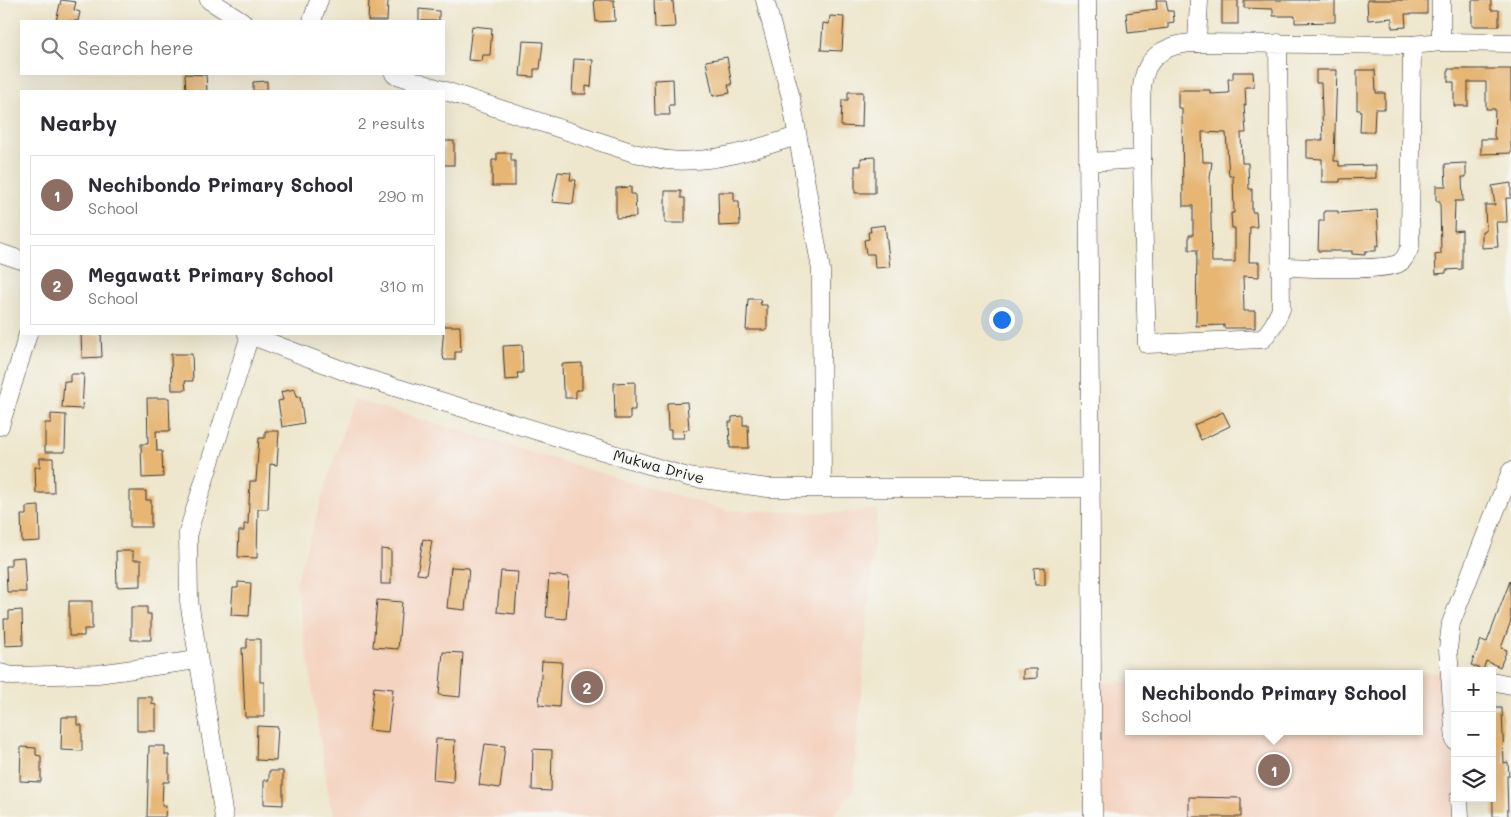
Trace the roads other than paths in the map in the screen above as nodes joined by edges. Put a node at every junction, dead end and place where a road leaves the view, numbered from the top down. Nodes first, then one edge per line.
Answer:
1 (209, 0) edge
2 (320, 0) edge
3 (765, 0) edge
4 (1087, 0) edge
5 (1199, 0) edge
6 (1441, 0) edge
7 (240, 20) edge
8 (312, 20) edge
9 (1441, 42) junction
10 (1197, 43) junction
11 (1278, 43) junction
12 (1511, 43) edge
13 (1412, 44) junction
14 (397, 75) edge
15 (443, 90) edge
16 (445, 91) edge
17 (797, 136) junction
18 (1142, 159) junction
19 (1088, 162) junction
20 (0, 253) edge
21 (20, 260) edge
22 (1280, 267) junction
23 (28, 335) edge
24 (248, 335) edge
25 (251, 335) edge
26 (0, 426) edge
27 (1511, 471) edge
28 (822, 488) junction
29 (1089, 488) junction
30 (197, 660) junction
31 (1451, 667) edge
32 (0, 673) edge
33 (1496, 682) edge
34 (1511, 685) edge
35 (1459, 802) edge
36 (224, 817) edge
37 (1093, 817) edge
38 (1460, 817) edge

1 - 7 street
2 - 8 street
3 - 17 street
4 - 19 street
5 - 10 street
6 - 9 street
9 - 12 street
9 - 13 street
10 - 11 street
10 - 18 street
11 - 13 street
11 - 22 street
13 - 22 street
14 - 15 street
16 - 17 street
17 - 28 street
18 - 19 street
18 - 22 street
19 - 29 street
20 - 21 street
23 - 26 street
24 - 30 street
25 - 28 street, Mukwa Drive
27 - 31 street
28 - 29 street, Mukwa Drive
29 - 37 street
30 - 32 street
30 - 36 street
33 - 34 street
35 - 38 street

